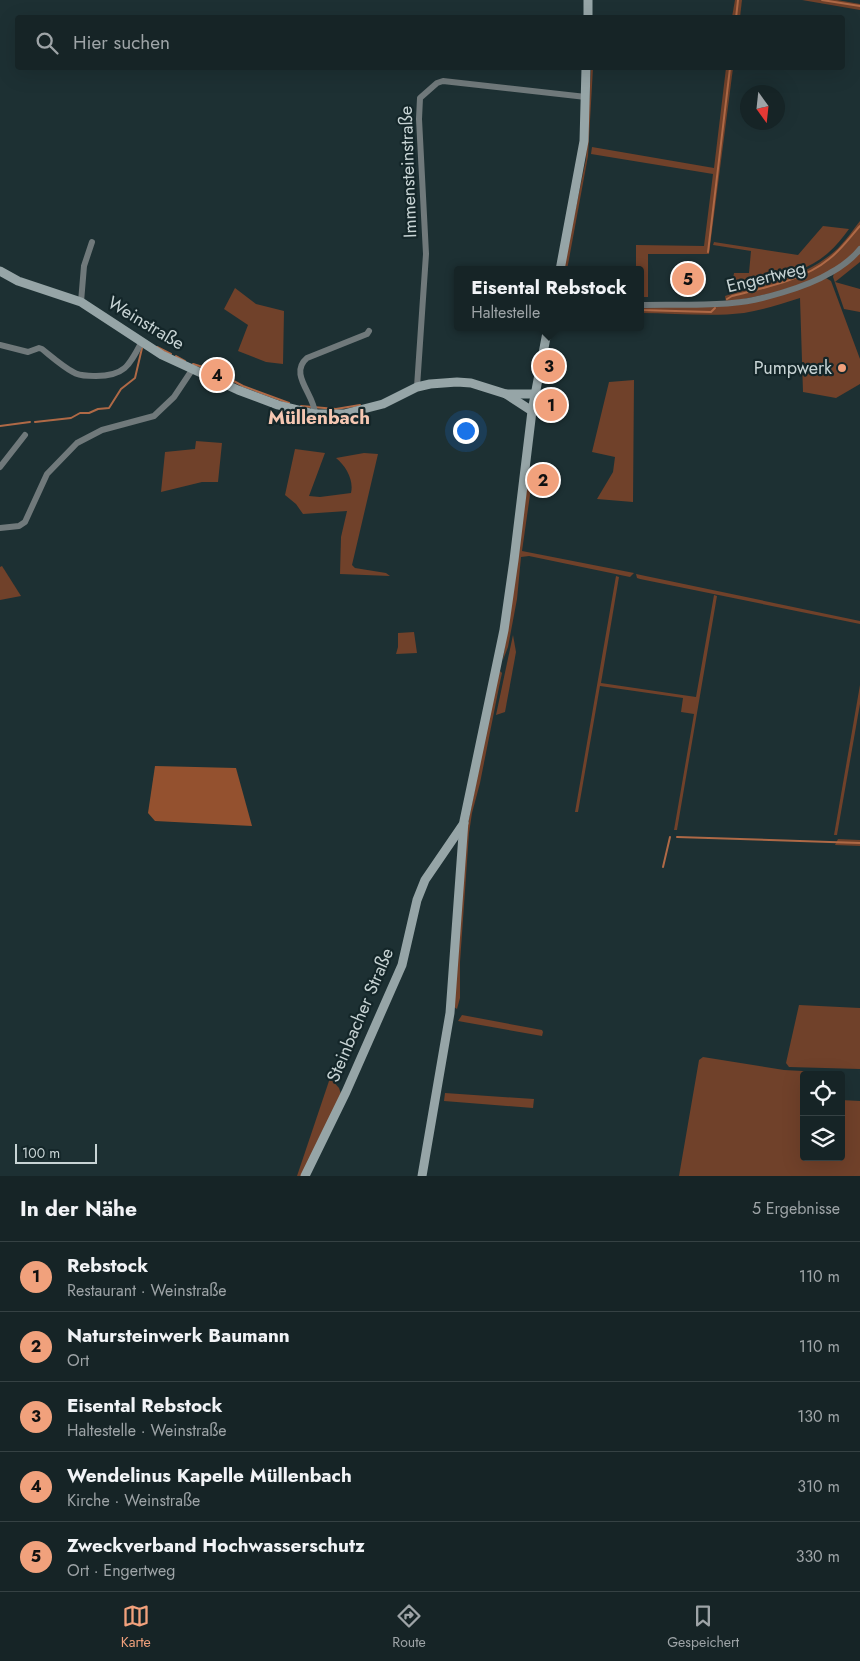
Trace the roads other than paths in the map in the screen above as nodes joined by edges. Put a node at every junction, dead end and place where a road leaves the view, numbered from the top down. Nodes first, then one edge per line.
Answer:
1 (588, 0) edge
2 (588, 15) edge
3 (586, 70) edge
4 (586, 97) junction
5 (92, 242) dead end
6 (860, 250) edge
7 (561, 266) edge
8 (0, 271) edge
9 (81, 302) junction
10 (644, 305) edge
11 (369, 331) dead end
12 (547, 331) edge
13 (141, 342) junction
14 (0, 345) edge
15 (192, 370) junction
16 (417, 387) junction
17 (506, 394) junction
18 (535, 394) junction
19 (315, 410) junction
20 (532, 411) junction
21 (25, 435) dead end
22 (0, 467) edge
23 (0, 528) edge
24 (464, 821) junction
25 (462, 851) junction
26 (436, 864) junction
27 (305, 1176) edge
28 (422, 1176) edge

1 - 2 street
3 - 4 street
4 - 7 street
4 - 16 street, Immensteinstraße
5 - 9 street
6 - 10 street, Engertweg
8 - 9 street, Weinstraße
9 - 13 street, Weinstraße
11 - 19 street
12 - 18 street
13 - 14 street
13 - 15 street, Weinstraße
15 - 19 street, Weinstraße
15 - 23 street
16 - 17 street, Weinstraße
16 - 19 street, Weinstraße
17 - 18 street, Weinstraße
17 - 20 street, Weinstraße
18 - 20 street
20 - 24 street
21 - 22 street
24 - 25 street
24 - 26 street, Steinbacher Straße
25 - 26 street, Steinbacher Straße
25 - 28 street
26 - 27 street, Steinbacher Straße

